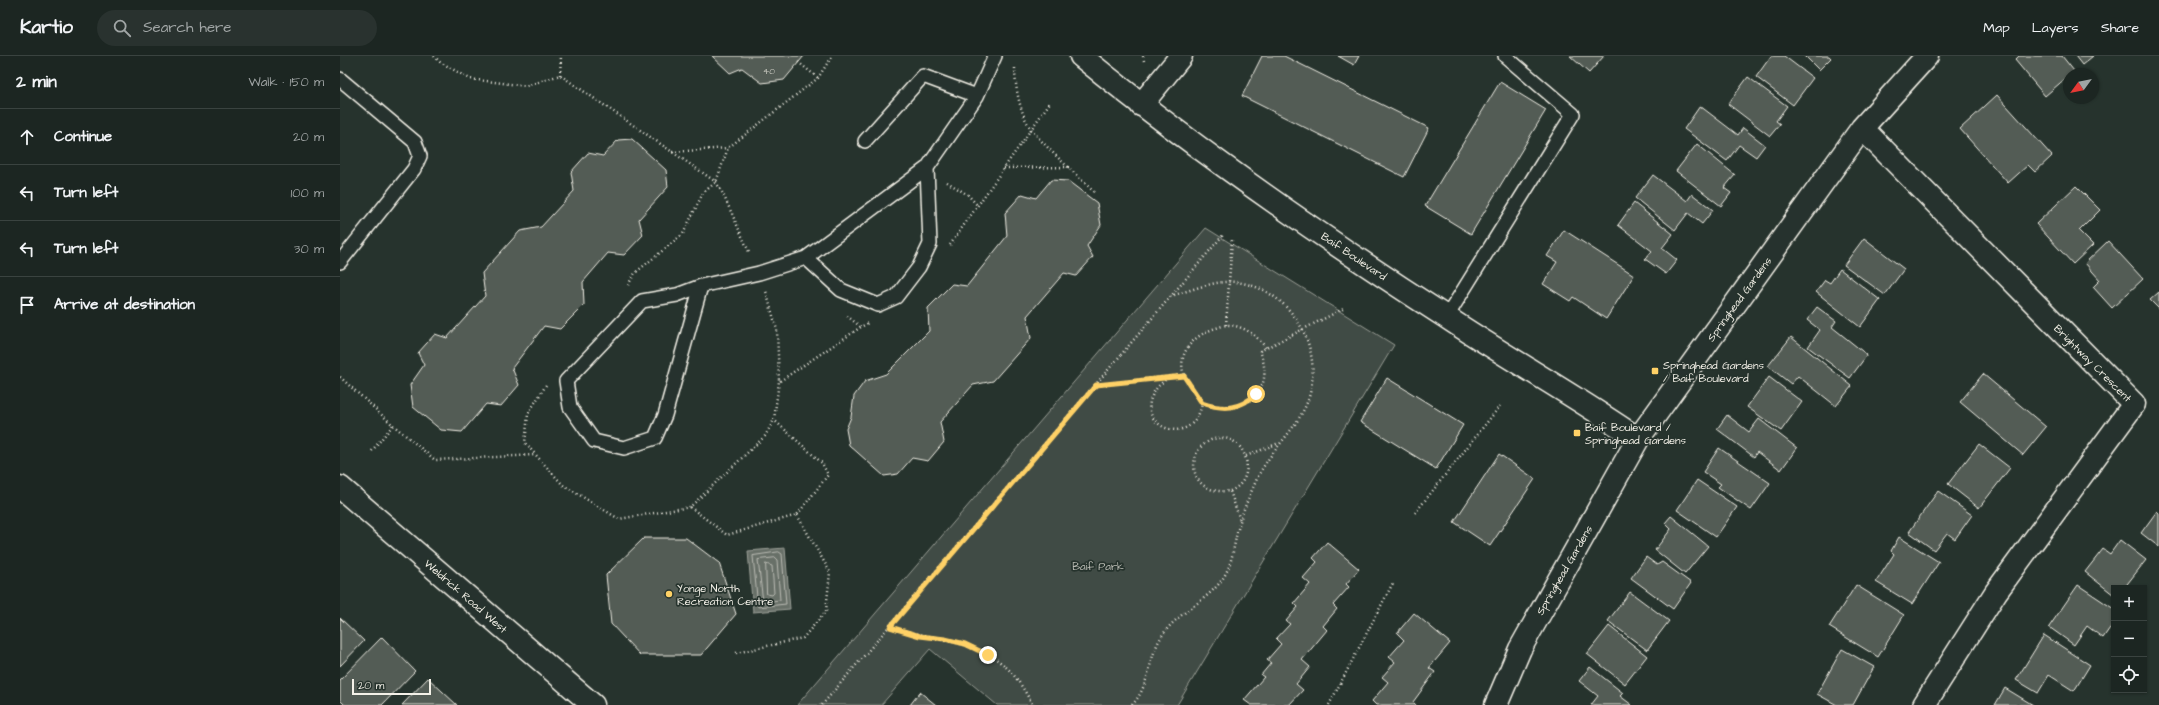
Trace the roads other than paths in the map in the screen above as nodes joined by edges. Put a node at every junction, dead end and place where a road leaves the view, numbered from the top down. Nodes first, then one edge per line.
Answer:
1 (995, 56) edge
2 (1081, 56) edge
3 (1181, 56) edge
4 (1505, 56) edge
5 (1927, 56) edge
6 (340, 78) edge
7 (977, 96) junction
8 (1141, 104) junction
9 (1862, 128) junction
10 (866, 142) dead end
11 (928, 168) junction
12 (806, 258) junction
13 (340, 262) edge
14 (700, 286) junction
15 (1446, 318) junction
16 (1638, 439) junction
17 (340, 487) edge
18 (592, 705) edge
19 (1496, 705) edge
20 (1924, 705) edge

1 - 7 lane
2 - 8 street, Baif Boulevard
3 - 8 street
4 - 15 lane
5 - 9 street, Springhead Gardens
6 - 13 lane
7 - 10 lane
7 - 11 lane
8 - 15 street, Baif Boulevard
9 - 16 street, Springhead Gardens
9 - 20 street, Brightway Crescent
11 - 12 lane
11 - 12 lane
12 - 14 lane
14 - 14 lane
15 - 16 street, Baif Boulevard
16 - 19 street, Springhead Gardens
17 - 18 street, Weldrick Road West

